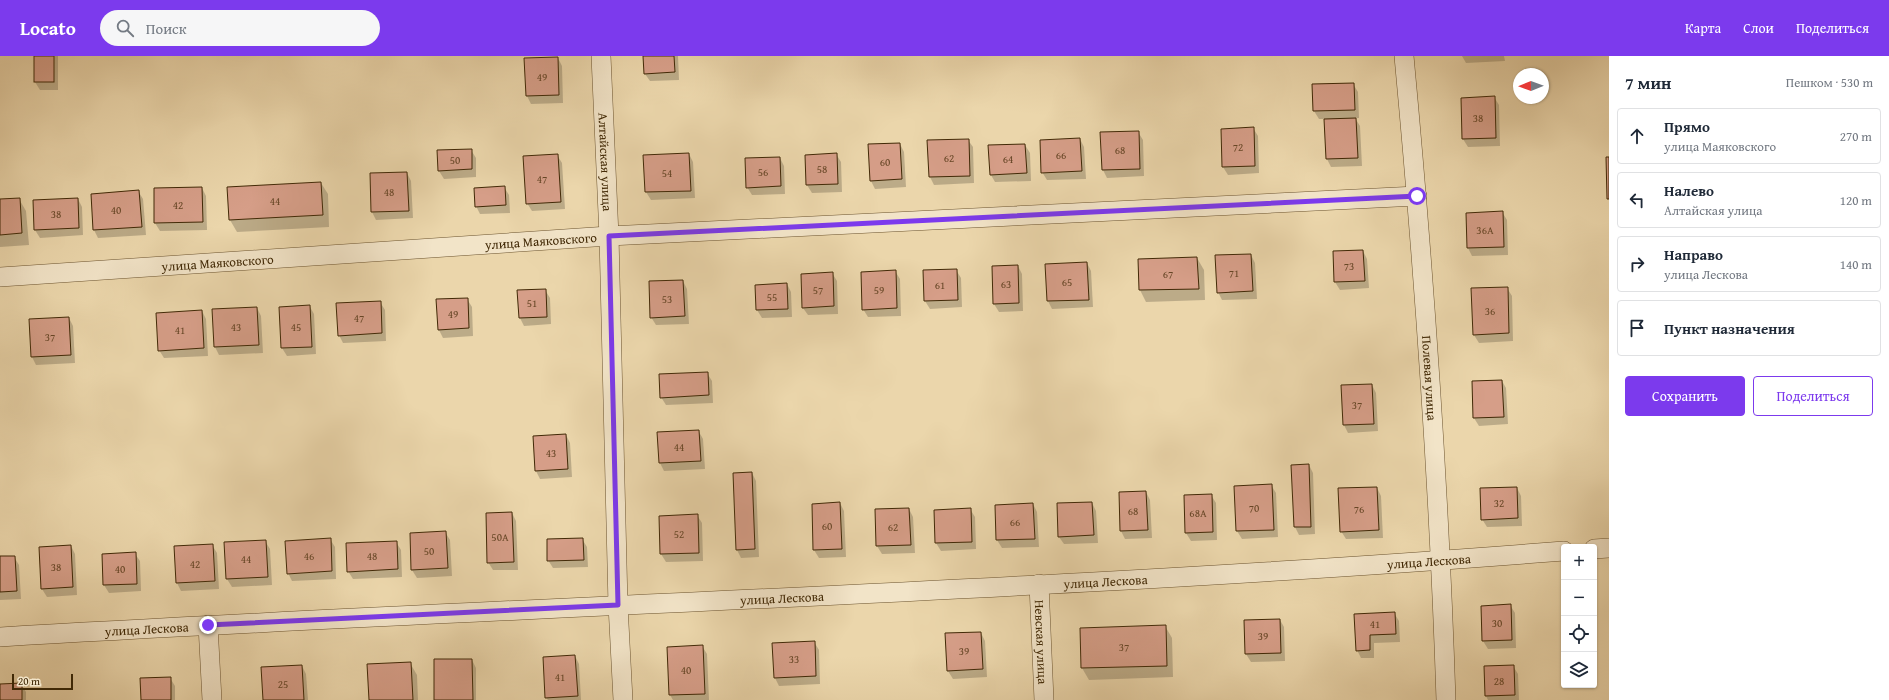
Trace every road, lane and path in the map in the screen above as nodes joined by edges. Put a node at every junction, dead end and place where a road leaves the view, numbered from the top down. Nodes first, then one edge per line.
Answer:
1 (601, 56) edge
2 (1404, 56) edge
3 (1417, 196) junction
4 (609, 236) junction
5 (0, 277) edge
6 (1609, 548) edge
7 (1597, 549) edge
8 (1561, 551) edge
9 (1441, 561) junction
10 (1039, 584) junction
11 (618, 605) junction
12 (208, 625) junction
13 (0, 637) edge
14 (212, 700) edge
15 (623, 700) edge
16 (1044, 700) edge
17 (1446, 700) edge

1 - 4 street, Алтайская улица
2 - 3 street, Полевая улица
3 - 4 street, улица Маяковского
3 - 9 street, Полевая улица
4 - 5 street, улица Маяковского
4 - 11 street, Алтайская улица
6 - 7 street
8 - 9 street, улица Лескова
9 - 10 street, улица Лескова
9 - 17 street, Полевая улица
10 - 11 street, улица Лескова
10 - 16 street, Невская улица
11 - 12 street, улица Лескова
11 - 15 street, Алтайская улица
12 - 13 street, улица Лескова
12 - 14 street

